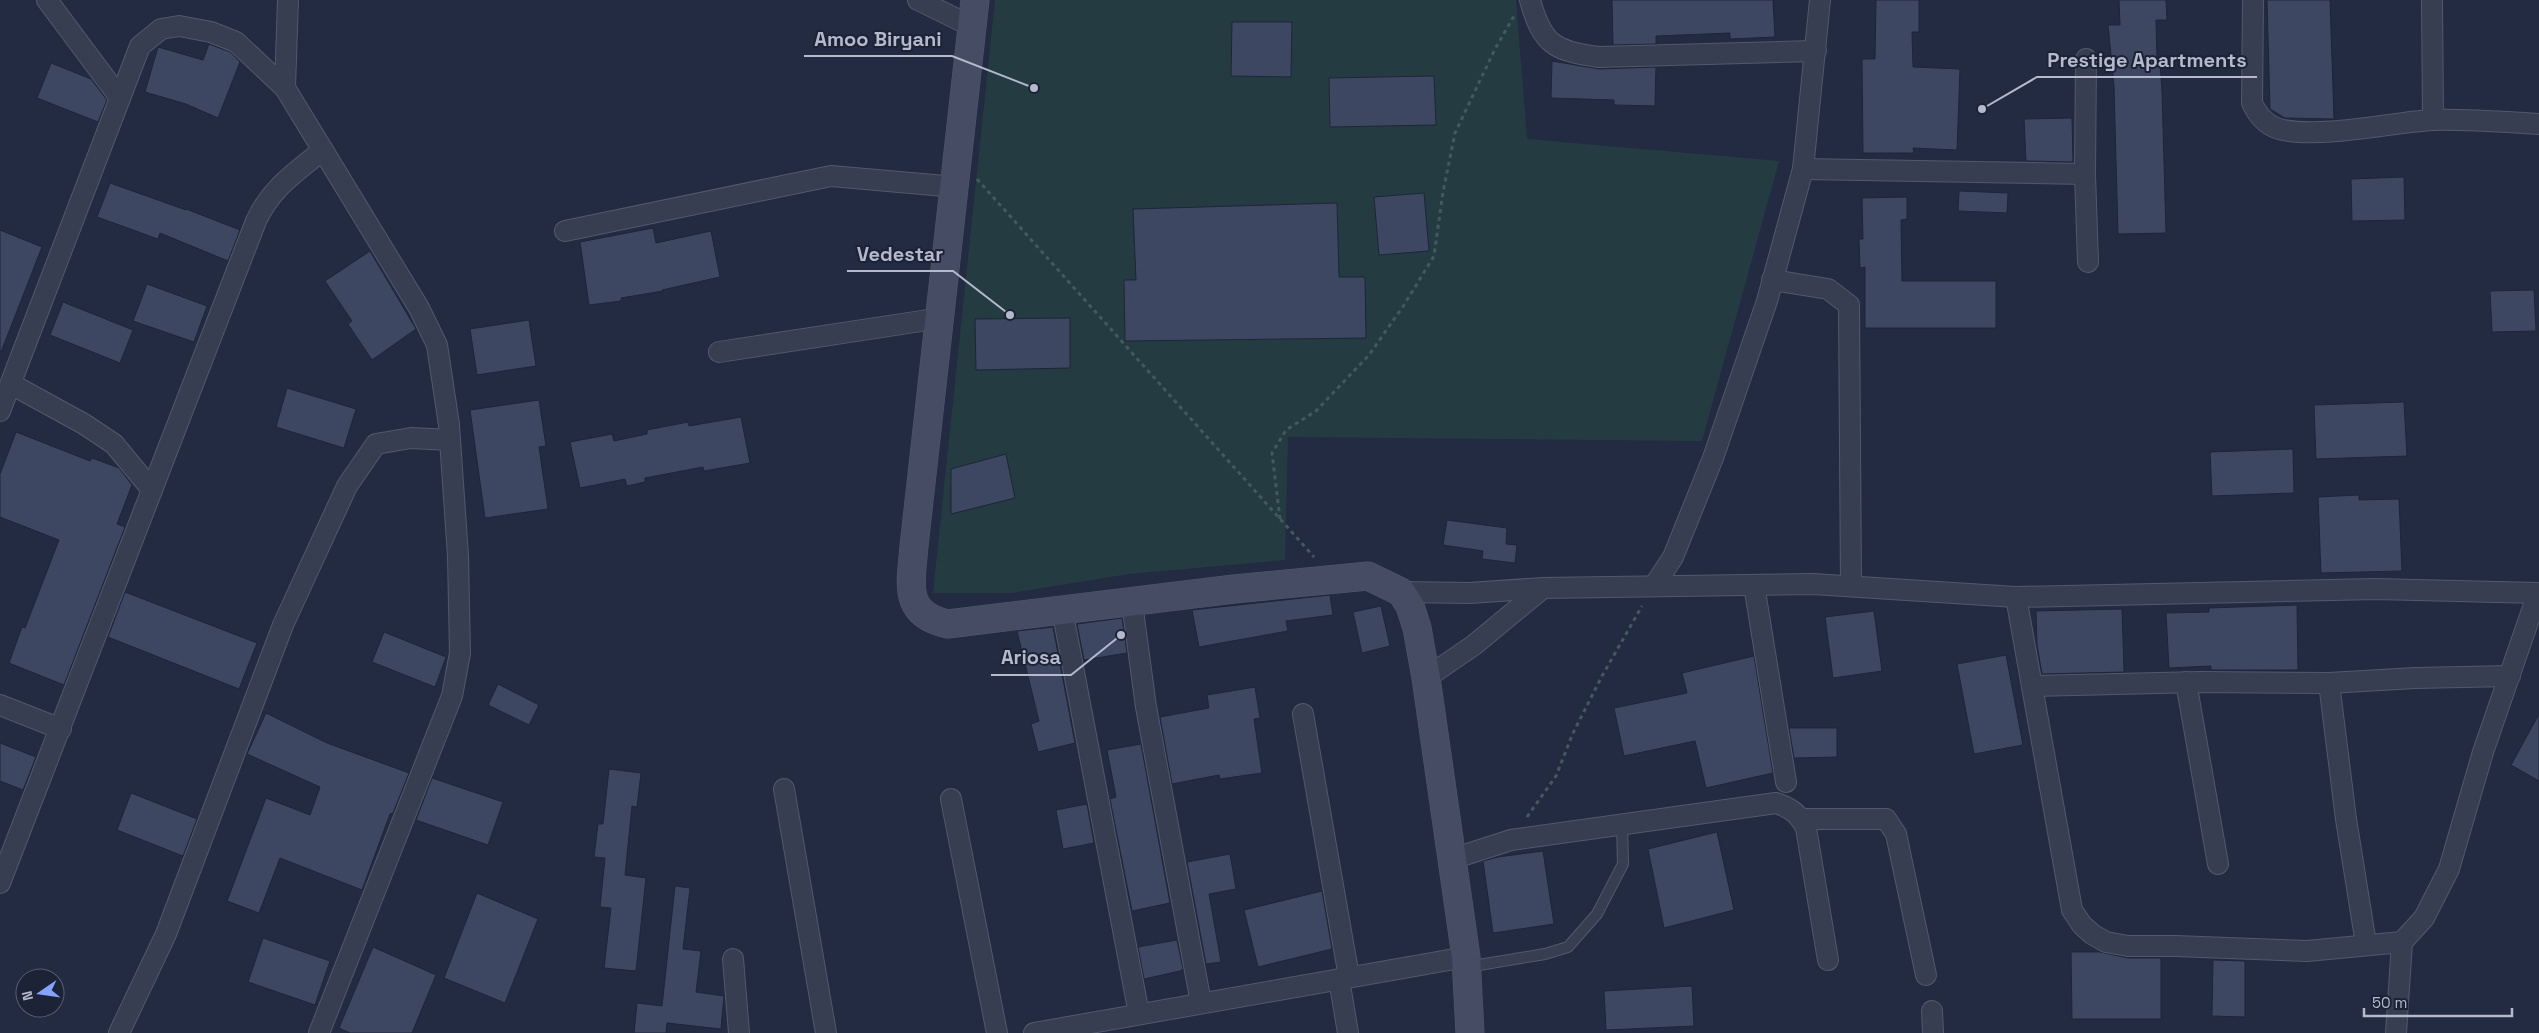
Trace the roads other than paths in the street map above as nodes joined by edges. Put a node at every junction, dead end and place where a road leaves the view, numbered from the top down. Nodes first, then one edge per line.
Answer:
1 (47, 0) edge
2 (288, 0) edge
3 (918, 0) edge
4 (975, 0) edge
5 (1820, 0) edge
6 (2253, 0) edge
7 (2432, 0) edge
8 (1524, 4) edge
9 (973, 27) junction
10 (1816, 51) junction
11 (2086, 59) dead end
12 (285, 88) junction
13 (120, 98) junction
14 (2433, 120) junction
15 (2539, 124) edge
16 (323, 150) junction
17 (1803, 169) junction
18 (2085, 174) junction
19 (956, 187) junction
20 (565, 231) dead end
21 (2088, 262) dead end
22 (1772, 280) junction
23 (940, 318) junction
24 (719, 352) dead end
25 (11, 384) junction
26 (0, 410) edge
27 (450, 440) junction
28 (152, 490) junction
29 (1754, 585) junction
30 (1654, 586) junction
31 (1851, 586) junction
32 (1543, 588) junction
33 (1401, 592) junction
34 (2016, 597) junction
35 (1132, 602) junction
36 (1062, 609) junction
37 (2510, 676) junction
38 (1426, 678) junction
39 (2186, 682) junction
40 (2329, 683) junction
41 (2032, 686) junction
42 (0, 705) edge
43 (1303, 714) dead end
44 (61, 729) junction
45 (1786, 782) dead end
46 (784, 789) dead end
47 (951, 799) dead end
48 (1802, 819) junction
49 (1622, 824) junction
50 (1452, 858) junction
51 (2218, 864) dead end
52 (0, 883) edge
53 (2402, 942) junction
54 (2366, 944) junction
55 (732, 959) dead end
56 (1828, 960) dead end
57 (1466, 962) junction
58 (1926, 975) dead end
59 (1344, 978) junction
60 (1201, 1003) junction
61 (1932, 1011) dead end
62 (1139, 1014) junction
63 (120, 1033) edge
64 (318, 1033) edge
65 (739, 1033) edge
66 (826, 1033) edge
67 (996, 1033) edge
68 (1034, 1033) edge
69 (1348, 1033) edge
70 (1470, 1033) edge
71 (1933, 1033) edge
72 (2396, 1033) edge

1 - 13 street
2 - 12 street
3 - 9 street
4 - 9 street
5 - 10 street
6 - 14 street
7 - 14 street
8 - 10 street
9 - 19 street
10 - 17 street
11 - 18 street
12 - 13 street
12 - 16 street
13 - 25 street
14 - 15 street
16 - 27 street
16 - 28 street
17 - 18 street
17 - 22 street
18 - 21 street
19 - 20 street
19 - 23 street
22 - 30 street
22 - 31 street
23 - 24 street
23 - 36 street
25 - 26 street
25 - 28 street
27 - 63 street
27 - 64 street
28 - 44 street
29 - 30 street
29 - 31 street
29 - 45 street
30 - 32 street
31 - 34 street
32 - 33 street
32 - 38 street
33 - 35 street
33 - 38 street
34 - 37 street
34 - 41 street
35 - 36 street
35 - 60 street
36 - 62 street
37 - 40 street
37 - 53 street
38 - 50 street
39 - 40 street
39 - 41 street
39 - 51 street
40 - 54 street
41 - 54 street
42 - 44 street
43 - 59 street
44 - 52 street
46 - 66 street
47 - 67 street
48 - 49 street
48 - 56 street
48 - 58 street
49 - 50 street
49 - 57 lane
50 - 57 street
53 - 54 street
53 - 72 street
55 - 65 street
57 - 59 street
57 - 70 street
59 - 60 street
59 - 69 street
60 - 62 street
61 - 71 street
62 - 68 street

